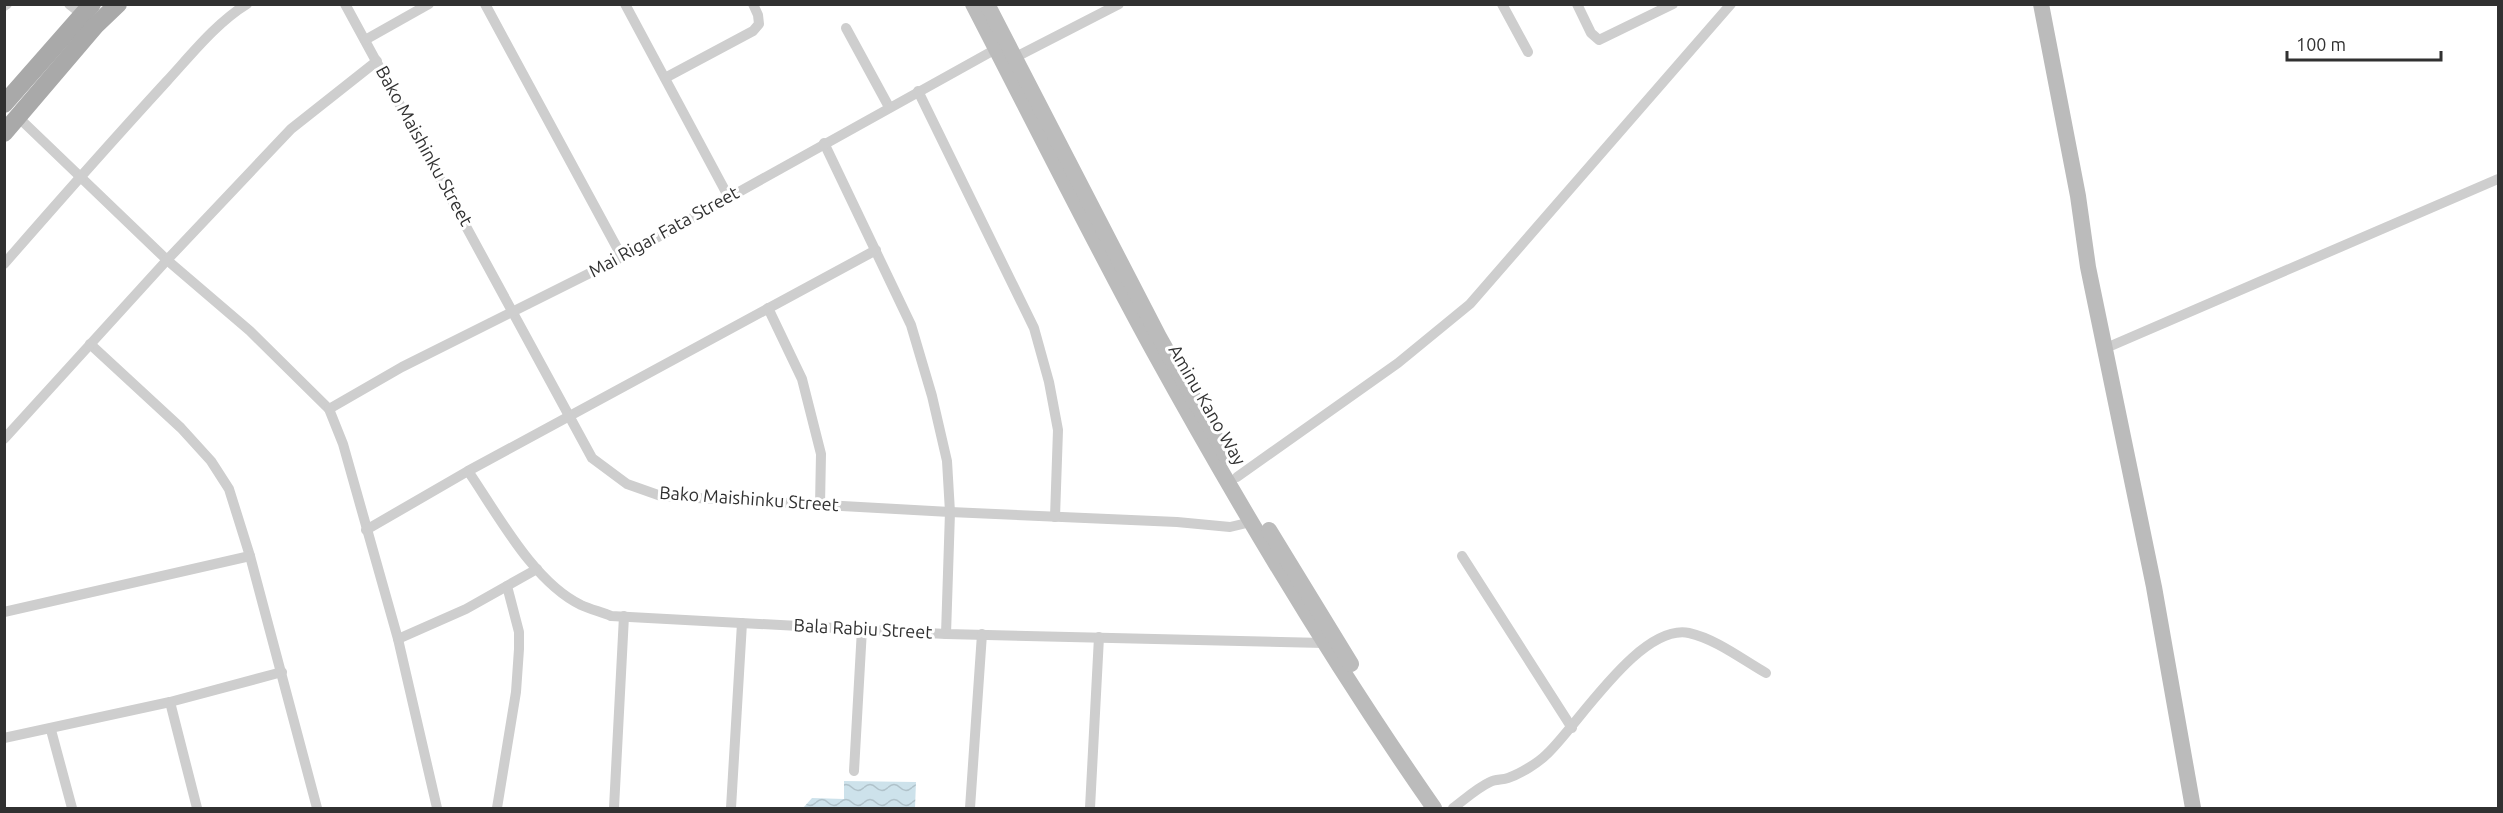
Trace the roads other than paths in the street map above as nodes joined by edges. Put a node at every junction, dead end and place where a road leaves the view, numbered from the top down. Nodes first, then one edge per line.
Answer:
1 (118, 4) edge
2 (247, 4) edge
3 (345, 4) edge
4 (429, 4) edge
5 (485, 4) edge
6 (625, 4) edge
7 (753, 4) edge
8 (973, 4) edge
9 (987, 4) edge
10 (1119, 4) edge
11 (1502, 4) edge
12 (1577, 4) edge
13 (1731, 4) edge
14 (2041, 4) edge
15 (1671, 5) edge
16 (82, 8) edge
17 (846, 28) dead end
18 (365, 40) junction
19 (996, 49) junction
20 (1528, 52) dead end
21 (1014, 58) junction
22 (377, 61) junction
23 (665, 78) junction
24 (1022, 87) junction
25 (918, 91) junction
26 (4, 104) edge
27 (889, 107) junction
28 (18, 117) junction
29 (4, 133) edge
30 (824, 142) junction
31 (80, 177) junction
32 (2499, 179) edge
33 (728, 196) junction
34 (876, 250) junction
35 (622, 257) junction
36 (167, 260) junction
37 (4, 264) edge
38 (768, 308) junction
39 (514, 312) junction
40 (90, 344) junction
41 (2106, 348) junction
42 (329, 409) junction
43 (569, 416) junction
44 (4, 439) edge
45 (1219, 454) junction
46 (468, 471) junction
47 (1237, 477) junction
48 (820, 505) junction
49 (950, 512) junction
50 (1055, 517) junction
51 (1251, 522) junction
52 (366, 530) junction
53 (250, 556) junction
54 (1462, 556) dead end
55 (537, 569) junction
56 (507, 586) junction
57 (4, 612) edge
58 (624, 616) junction
59 (742, 623) junction
60 (862, 629) junction
61 (946, 634) junction
62 (982, 634) junction
63 (1099, 638) junction
64 (398, 639) junction
65 (1324, 643) junction
66 (282, 672) junction
67 (1766, 673) dead end
68 (170, 702) junction
69 (1572, 728) junction
70 (51, 730) junction
71 (4, 738) edge
72 (854, 771) dead end
73 (72, 808) edge
74 (197, 808) edge
75 (317, 808) edge
76 (437, 808) edge
77 (497, 808) edge
78 (614, 808) edge
79 (731, 808) edge
80 (970, 808) edge
81 (1090, 808) edge
82 (1434, 808) edge
83 (1445, 808) edge
84 (1453, 808) edge
85 (2193, 808) edge

1 - 28 main road
2 - 31 street
3 - 18 street, Bako Maishinku Street
4 - 18 street
5 - 35 street
6 - 23 street
7 - 23 street
8 - 19 main road, Aminu Kano Way
9 - 21 main road, Aminu Kano Way
10 - 21 street
11 - 20 street
12 - 15 street
13 - 47 street
14 - 41 main road
16 - 26 main road
17 - 27 street
18 - 22 street, Bako Maishinku Street
19 - 24 main road, Aminu Kano Way
19 - 25 street, Mai Rigar Fata Street
21 - 24 main road, Aminu Kano Way
22 - 36 street
22 - 39 street, Bako Maishinku Street
23 - 33 street
24 - 45 main road, Aminu Kano Way
25 - 27 street, Mai Rigar Fata Street
25 - 50 street
27 - 30 street, Mai Rigar Fata Street
28 - 29 main road
28 - 31 street
30 - 33 street, Mai Rigar Fata Street
30 - 34 street
31 - 36 street
31 - 37 street
32 - 41 street
33 - 35 street, Mai Rigar Fata Street
34 - 38 street
34 - 49 street
35 - 39 street, Mai Rigar Fata Street
36 - 40 street
36 - 42 street
38 - 43 street
38 - 48 street
39 - 42 street, Mai Rigar Fata Street
39 - 43 street, Bako Maishinku Street
40 - 44 street
40 - 53 street
41 - 85 main road
42 - 52 street
43 - 46 street
43 - 48 street, Bako Maishinku Street
45 - 47 main road, Aminu Kano Way
45 - 51 main road, Aminu Kano Way
46 - 52 street
46 - 55 street, Bala Rabiu Street
47 - 83 main road, Aminu Kano Way
48 - 49 street, Bako Maishinku Street
49 - 50 street, Bako Maishinku Street
49 - 61 street
50 - 51 street, Bako Maishinku Street
51 - 65 main road, Aminu Kano Way
52 - 64 street
53 - 57 street
53 - 66 street
54 - 69 street
55 - 56 street
55 - 58 street, Bala Rabiu Street
56 - 64 street
56 - 77 street
58 - 59 street, Bala Rabiu Street
58 - 78 street
59 - 60 street, Bala Rabiu Street
59 - 79 street
60 - 61 street, Bala Rabiu Street
60 - 72 street
61 - 62 street, Bala Rabiu Street
62 - 63 street, Bala Rabiu Street
62 - 80 street
63 - 65 street, Bala Rabiu Street
63 - 81 street
64 - 76 street
65 - 82 main road, Aminu Kano Way
66 - 68 street
66 - 75 street
67 - 69 street
68 - 70 street
68 - 74 street
69 - 84 street
70 - 71 street
70 - 73 street

